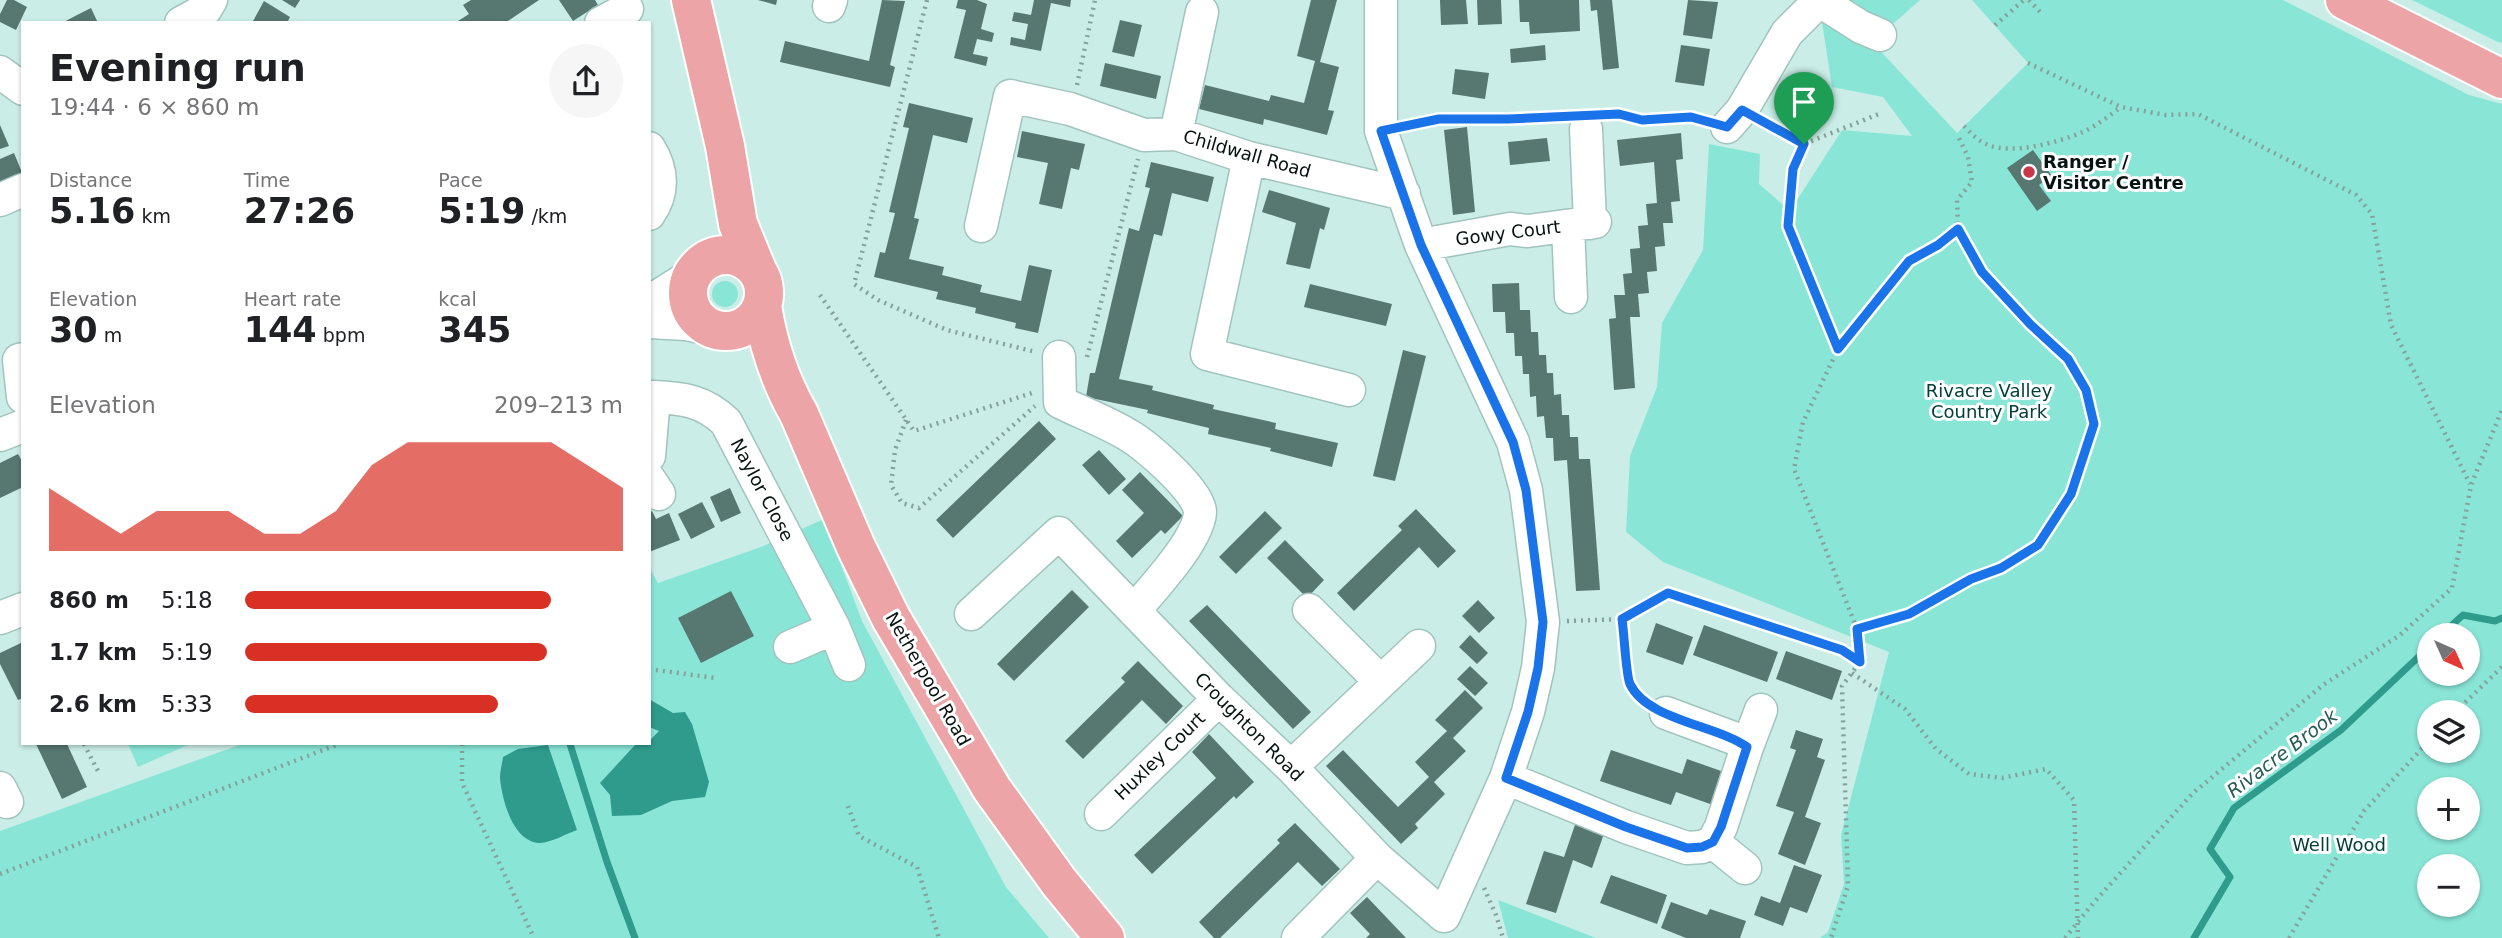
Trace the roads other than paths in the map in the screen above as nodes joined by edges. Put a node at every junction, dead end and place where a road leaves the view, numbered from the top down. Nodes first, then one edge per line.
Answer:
1 (211, 0) edge
2 (691, 0) edge
3 (1381, 0) edge
4 (1820, 0) edge
5 (2345, 0) edge
6 (1202, 12) dead end
7 (185, 21) edge
8 (1880, 35) dead end
9 (0, 72) edge
10 (2502, 79) edge
11 (21, 88) edge
12 (1735, 119) road end
13 (1583, 120) road end
14 (1176, 134) junction
15 (651, 152) edge
16 (1249, 158) junction
17 (729, 175) junction
18 (21, 191) edge
19 (1404, 194) junction
20 (0, 200) edge
21 (651, 211) edge
22 (1584, 223) junction
23 (981, 226) dead end
24 (1421, 245) junction
25 (694, 273) junction
26 (759, 288) junction
27 (1571, 297) dead end
28 (651, 301) edge
29 (651, 322) edge
30 (715, 330) junction
31 (14, 356) edge
32 (1059, 371) road end
33 (21, 388) edge
34 (1349, 390) dead end
35 (652, 397) edge
36 (790, 397) junction
37 (651, 417) edge
38 (21, 427) edge
39 (0, 435) edge
40 (21, 610) edge
41 (1309, 610) dead end
42 (1134, 611) junction
43 (971, 614) dead end
44 (0, 618) edge
45 (834, 628) junction
46 (1419, 646) dead end
47 (790, 647) dead end
48 (849, 665) dead end
49 (1381, 682) junction
50 (1219, 699) junction
51 (1761, 710) dead end
52 (1666, 713) road end
53 (1747, 747) junction
54 (1291, 767) junction
55 (1506, 778) junction
56 (1101, 814) dead end
57 (1713, 842) junction
58 (1377, 859) junction
59 (1745, 868) dead end
60 (1105, 938) edge
61 (1298, 938) edge

1 - 7 street
2 - 17 main road, Netherpool Road
3 - 19 street
4 - 8 street
4 - 12 street
5 - 10 main road
6 - 14 street
9 - 11 street
13 - 22 street
14 - 16 street, Childwall Road
14 - 23 street, Childwall Road
15 - 21 street
16 - 19 street, Childwall Road
16 - 34 street
17 - 25 main road, Netherpool Road
17 - 26 main road, Netherpool Road
18 - 20 street
19 - 24 street
22 - 24 street, Gowy Court
22 - 27 street
24 - 55 street
25 - 26 main road
25 - 28 street
25 - 30 main road
26 - 30 main road
26 - 36 main road, Netherpool Road
29 - 30 street
30 - 36 main road, Netherpool Road
31 - 33 street
32 - 42 street
35 - 37 street, Naylor Close
35 - 45 street, Naylor Close
36 - 60 main road, Netherpool Road
38 - 39 street
40 - 44 street
41 - 49 street
42 - 43 street, Croughton Road
42 - 50 street, Croughton Road
45 - 47 street
45 - 48 street, Naylor Close
46 - 49 street
49 - 54 street
50 - 54 street, Croughton Road
50 - 56 street, Huxley Court
51 - 53 street
52 - 53 street
53 - 57 street
54 - 58 street, Croughton Road
55 - 57 street
55 - 58 street, Croughton Road
57 - 59 street
58 - 61 street

